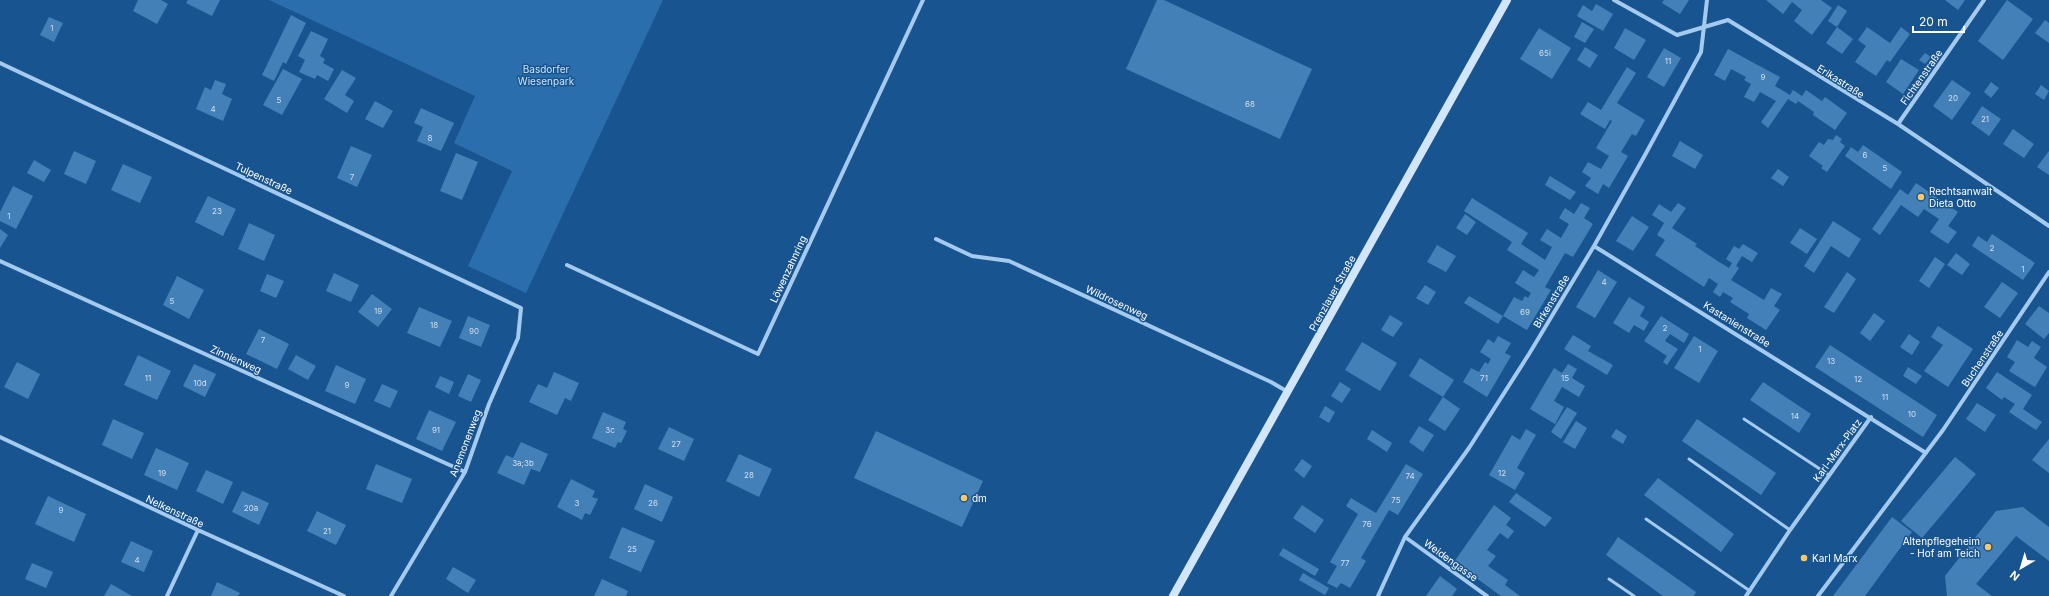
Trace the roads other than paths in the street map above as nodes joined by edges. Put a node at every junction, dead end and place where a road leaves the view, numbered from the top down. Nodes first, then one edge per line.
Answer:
1 (923, 0) edge
2 (1507, 0) edge
3 (1614, 0) edge
4 (1707, 0) edge
5 (1984, 0) edge
6 (1704, 28) junction
7 (0, 63) edge
8 (1898, 124) junction
9 (2049, 226) edge
10 (936, 239) dead end
11 (1594, 246) junction
12 (0, 261) edge
13 (567, 265) dead end
14 (2049, 272) edge
15 (521, 308) joint
16 (1288, 392) junction
17 (1871, 417) junction
18 (1744, 419) dead end
19 (0, 437) edge
20 (1926, 453) junction
21 (1689, 459) dead end
22 (465, 472) junction
23 (1829, 475) junction
24 (1646, 519) dead end
25 (198, 530) junction
26 (1790, 530) junction
27 (1405, 537) junction
28 (1609, 579) dead end
29 (1750, 591) junction
30 (167, 596) edge
31 (344, 596) edge
32 (391, 596) edge
33 (1173, 596) edge
34 (1378, 596) edge
35 (1487, 596) edge
36 (1634, 596) edge
37 (1746, 596) edge
38 (1818, 596) edge

1 - 13 street, Löwenzahnring
2 - 16 main road, Prenzlauer Straße
3 - 6 street, Erikastraße
4 - 6 street, Birkenstraße
5 - 8 street, Fichtenstraße
6 - 8 street, Erikastraße
6 - 11 street, Birkenstraße
7 - 15 street, Tulpenstraße
8 - 9 street, Erikastraße
10 - 16 street, Wildrosenweg
11 - 17 street, Kastanienstraße
11 - 27 street, Birkenstraße
12 - 22 street, Zinnienweg
14 - 20 street, Buchenstraße
15 - 22 street, Anemonenweg
16 - 33 main road, Prenzlauer Straße
17 - 20 street, Karl-Marx-Platz
17 - 23 street, Karl-Marx-Platz
18 - 23 lane
19 - 25 street, Nelkenstraße
20 - 38 street
21 - 26 lane
22 - 32 street, Anemonenweg
23 - 26 street, Karl-Marx-Platz
24 - 29 lane
25 - 30 street
25 - 31 street, Nelkenstraße
26 - 29 street, Karl-Marx-Platz
27 - 34 street, Birkenstraße
27 - 35 street, Weidengasse
28 - 36 lane
29 - 37 street, Karl-Marx-Platz

